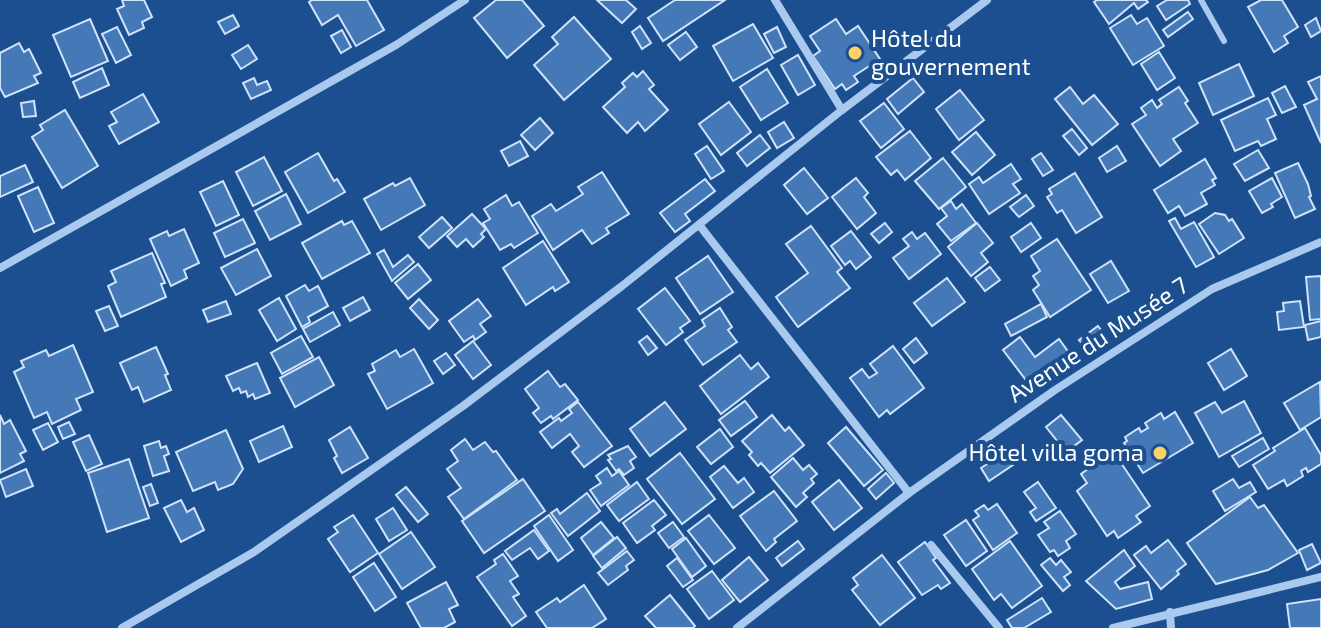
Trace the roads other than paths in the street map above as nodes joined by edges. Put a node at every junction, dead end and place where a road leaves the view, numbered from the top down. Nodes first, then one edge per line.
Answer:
1 (465, 0) edge
2 (775, 0) edge
3 (987, 0) edge
4 (1201, 0) edge
5 (1224, 41) dead end
6 (842, 110) junction
7 (700, 226) junction
8 (1321, 242) edge
9 (0, 268) edge
10 (909, 493) junction
11 (931, 545) dead end
12 (1321, 577) edge
13 (1170, 612) junction
14 (122, 628) edge
15 (737, 628) edge
16 (999, 628) edge
17 (1113, 628) edge
18 (1171, 628) edge

1 - 9 street
2 - 6 street
3 - 6 street
4 - 5 lane
6 - 7 street
7 - 10 street
7 - 14 street
8 - 10 street, Avenue du Musée 7
10 - 15 street, Avenue du Musée 7
11 - 16 street
12 - 13 street
13 - 17 street
13 - 18 street

